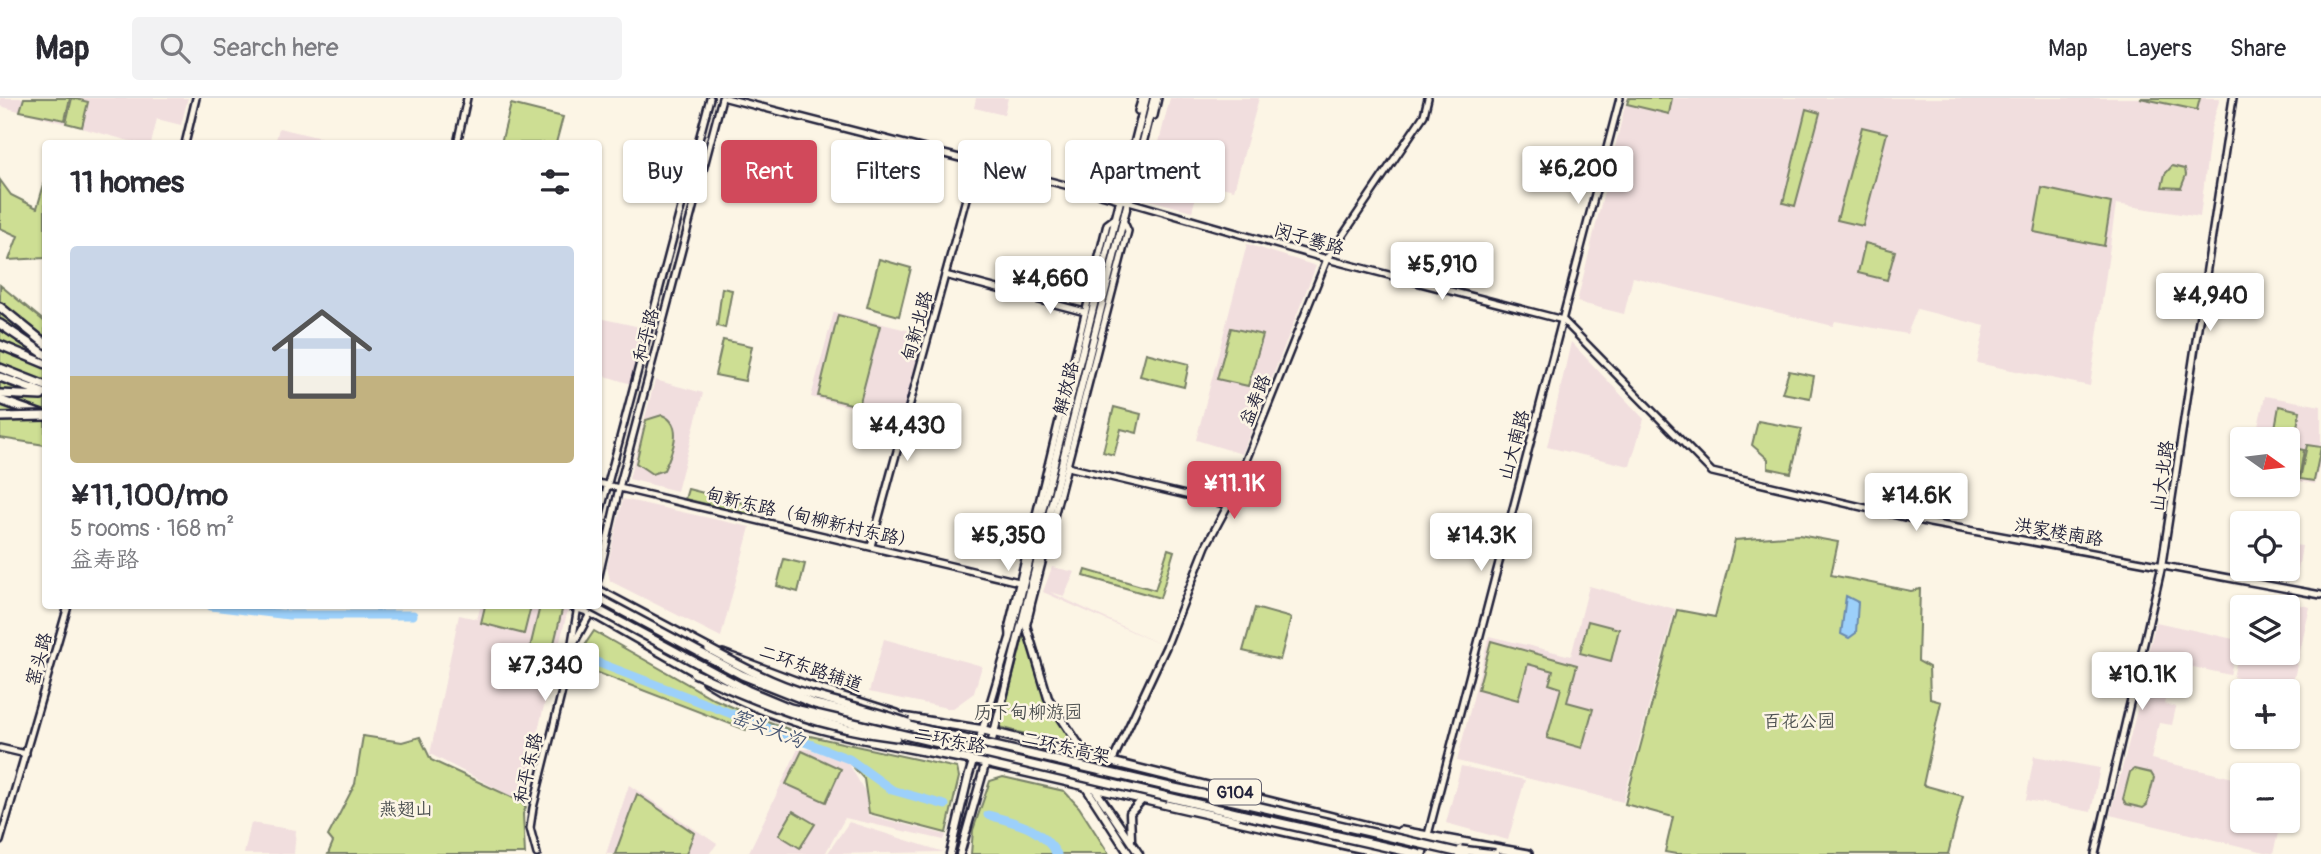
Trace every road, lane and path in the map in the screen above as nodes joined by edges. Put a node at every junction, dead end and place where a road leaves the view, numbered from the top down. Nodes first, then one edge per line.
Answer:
1 (196, 98) edge
2 (467, 98) edge
3 (712, 98) edge
4 (724, 98) edge
5 (1144, 98) edge
6 (1156, 98) edge
7 (1428, 98) edge
8 (1620, 98) edge
9 (2231, 98) edge
10 (1145, 116) junction
11 (186, 140) edge
12 (458, 140) edge
13 (1138, 140) edge
14 (1140, 140) edge
15 (958, 158) edge
16 (964, 203) edge
17 (1119, 203) edge
18 (1128, 203) edge
19 (1131, 203) edge
20 (1115, 218) junction
21 (1123, 220) junction
22 (1327, 259) junction
23 (945, 275) junction
24 (0, 307) edge
25 (1085, 312) junction
26 (1563, 320) junction
27 (0, 324) edge
28 (42, 341) edge
29 (0, 345) edge
30 (42, 352) edge
31 (42, 362) edge
32 (0, 368) edge
33 (0, 377) edge
34 (42, 384) edge
35 (1081, 387) junction
36 (0, 394) edge
37 (42, 394) edge
38 (42, 396) edge
39 (0, 400) edge
40 (1084, 404) junction
41 (42, 415) edge
42 (42, 416) edge
43 (0, 417) edge
44 (1055, 435) junction
45 (1057, 453) junction
46 (1068, 467) junction
47 (604, 485) edge
48 (619, 490) junction
49 (1228, 505) junction
50 (871, 546) junction
51 (602, 563) edge
52 (2161, 565) junction
53 (1019, 582) junction
54 (602, 592) edge
55 (2321, 595) edge
56 (602, 600) edge
57 (67, 609) edge
58 (576, 609) edge
59 (590, 609) edge
60 (593, 609) edge
61 (593, 609) edge
62 (1026, 614) junction
63 (1010, 638) junction
64 (572, 646) junction
65 (709, 649) junction
66 (694, 673) junction
67 (1001, 685) junction
68 (904, 716) joint
69 (984, 730) junction
70 (994, 733) junction
71 (937, 738) junction
72 (0, 748) edge
73 (26, 754) junction
74 (1087, 757) junction
75 (974, 761) junction
76 (1112, 762) junction
77 (985, 763) junction
78 (1085, 786) junction
79 (1094, 789) junction
80 (1142, 800) junction
81 (1428, 840) junction
82 (0, 841) edge
83 (1466, 841) junction
84 (1488, 845) junction
85 (1135, 847) junction
86 (1475, 852) edge
87 (537, 854) edge
88 (950, 854) edge
89 (960, 854) edge
90 (1129, 854) edge
91 (1139, 854) edge
92 (1387, 854) edge
93 (1420, 854) edge
94 (1496, 854) edge
95 (1528, 854) edge
96 (2094, 854) edge

1 - 11 street
2 - 12 street
3 - 4 street, 闵子骞路
3 - 47 street, 和平路
4 - 15 street, 闵子骞路
4 - 48 street, 和平路
5 - 10 main road, 解放路
6 - 10 main road, 解放路
7 - 22 street, 益寿路
8 - 26 street, 山大南路
9 - 52 street, 山大北路
10 - 13 main road, 解放路
10 - 14 main road, 解放路
16 - 23 street, 甸新北路
17 - 20 main road, 解放路
18 - 21 main road, 解放路
19 - 22 street, 闵子骞路
20 - 25 street
20 - 45 main road, 解放路
21 - 35 main road, 解放路
21 - 40 street
22 - 26 street, 闵子骞路
22 - 49 street, 益寿路
23 - 25 street
23 - 50 street, 甸新北路
24 - 28 highway
25 - 44 street
26 - 52 street, 洪家楼南路
26 - 81 street, 山大南路
27 - 30 highway
29 - 31 highway
32 - 34 highway
33 - 37 highway
35 - 40 main road
35 - 62 main road, 解放路
36 - 38 highway
39 - 41 highway
40 - 46 street
42 - 43 highway, bridge
44 - 45 main road
44 - 53 street
45 - 63 main road, 解放路
46 - 49 street
46 - 62 street
47 - 48 street, 甸新东路（甸柳新村东路）
48 - 50 street, 甸新东路（甸柳新村东路）
48 - 51 street, 和平路
49 - 76 street, 益寿路
50 - 53 street, 甸新东路（甸柳新村东路）
52 - 55 street, 洪家楼南路
52 - 96 street, 山大北路
53 - 63 street
54 - 65 highway
56 - 71 highway, 二环东高架, bridge
57 - 73 street, 窑头路
58 - 64 street, 和平东路
59 - 64 street, 和平东路
60 - 71 highway, 二环东高架, bridge
61 - 66 highway
62 - 67 main road, 解放路
62 - 74 main road
63 - 67 main road, 解放路
64 - 87 street, 和平东路
65 - 68 highway, 二环东路辅道
65 - 71 highway, bridge
66 - 71 highway, bridge
66 - 75 highway, 二环东路 / G104
67 - 69 main road, 解放路
67 - 70 main road, 解放路
68 - 69 highway, 二环东路 / G104
69 - 70 highway, 二环东路 / G104
69 - 75 main road, 解放路
70 - 74 highway, 二环东路 / G104
70 - 77 main road, 解放路
71 - 81 highway, 二环东高架, bridge
71 - 93 highway, 二环东高架, bridge
72 - 73 street
73 - 82 street, 窑头路
74 - 76 highway, 二环东路 / G104
74 - 78 main road
74 - 79 main road
75 - 77 highway, 二环东路 / G104
75 - 88 main road, 解放路
76 - 81 highway, 二环东路 / G104
77 - 78 highway, 二环东路 / G104
77 - 89 main road, 解放路
78 - 79 highway, 二环东路 / G104
78 - 90 main road
79 - 80 highway, 二环东路 / G104
79 - 85 main road
80 - 85 main road
80 - 92 highway, 二环东路 / G104
81 - 83 highway, 二环东路
81 - 86 highway, 二环东高架, bridge
81 - 93 street, 山大南路
81 - 94 highway, bridge
83 - 84 highway, 二环东路
83 - 86 highway, 二环东路
84 - 86 highway, 二环东路
84 - 95 highway, 二环东路
85 - 91 main road

